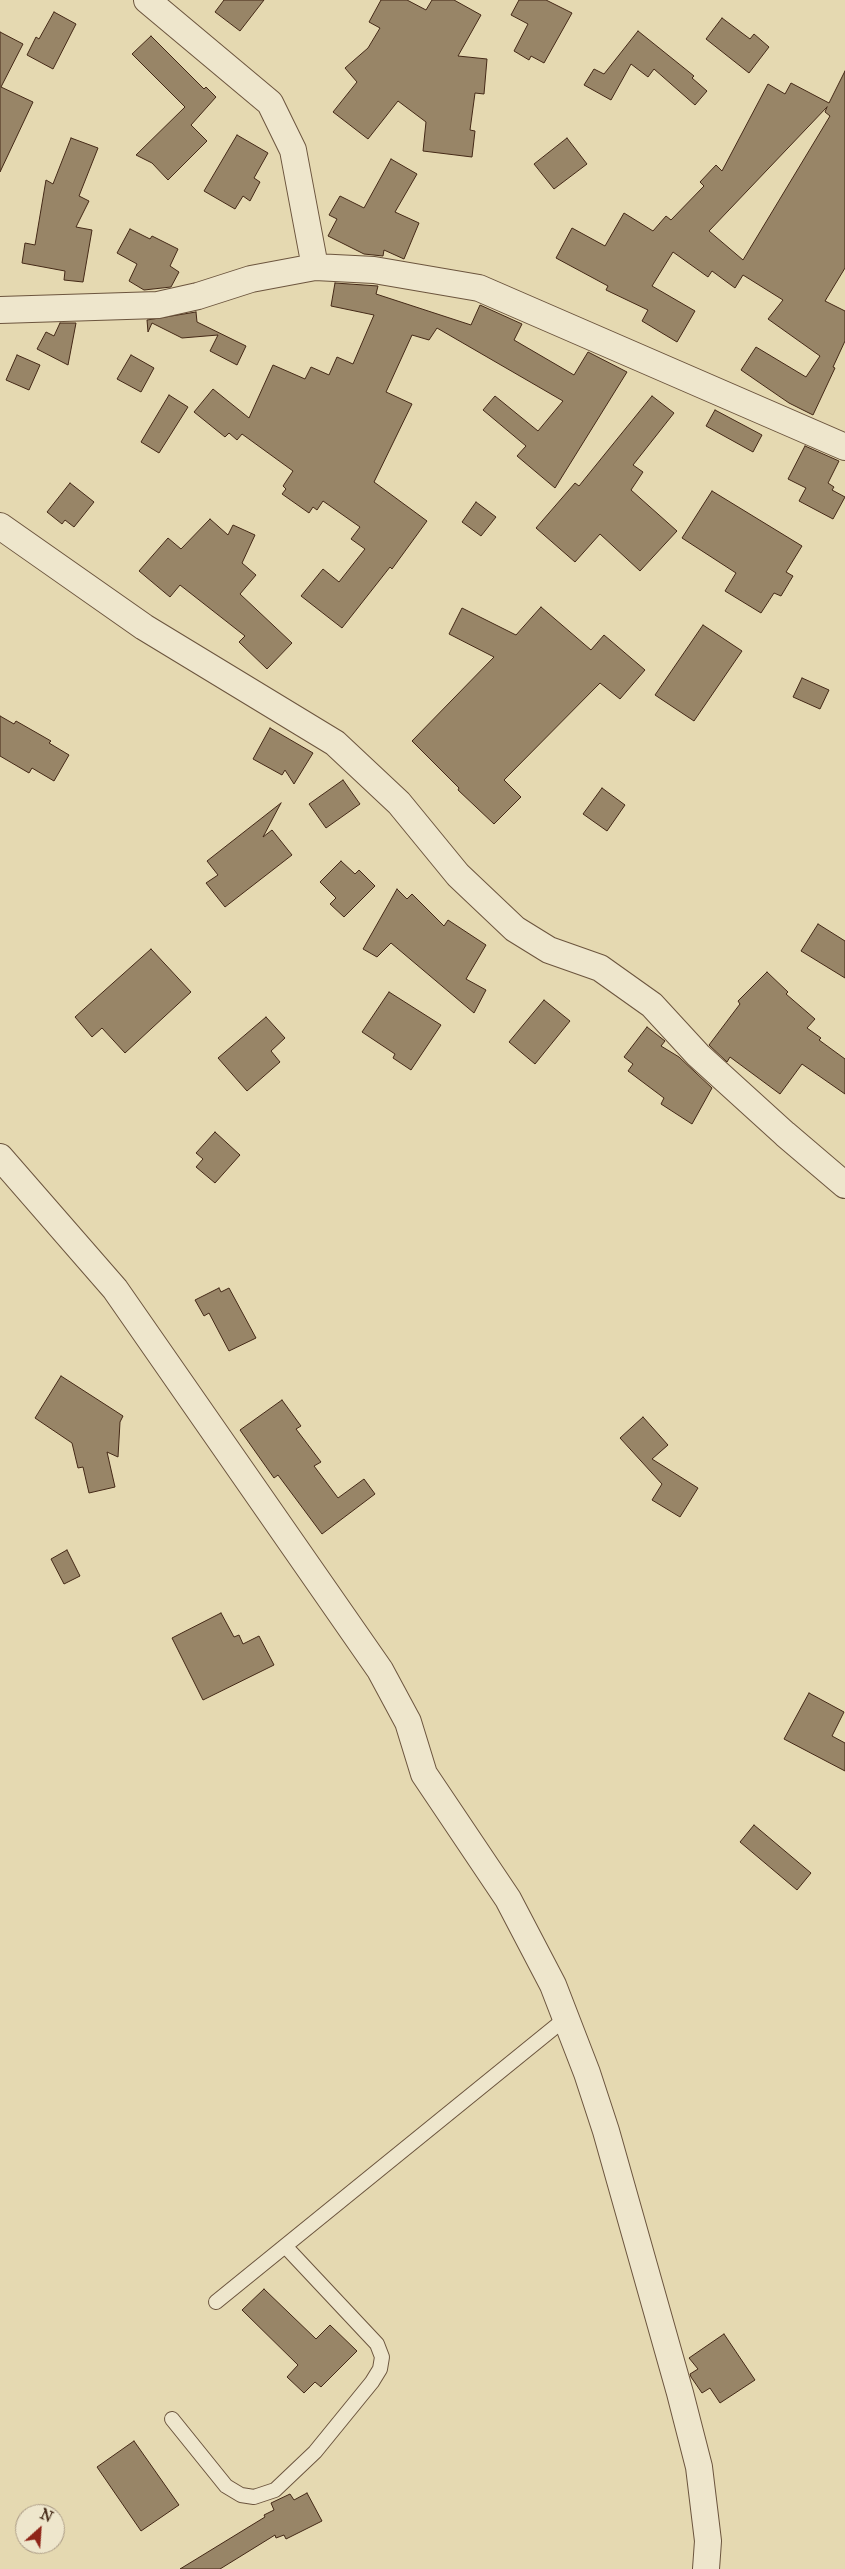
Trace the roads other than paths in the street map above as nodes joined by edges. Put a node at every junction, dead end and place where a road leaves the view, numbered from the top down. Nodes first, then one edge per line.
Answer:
1 (146, 0) edge
2 (315, 267) junction
3 (0, 310) edge
4 (845, 447) edge
5 (0, 526) edge
6 (0, 1157) edge
7 (845, 1185) edge
8 (566, 2018) junction
9 (285, 2246) junction
10 (216, 2302) dead end
11 (172, 2419) dead end
12 (706, 2569) edge

1 - 2 street
2 - 3 street
2 - 4 street
5 - 7 street
6 - 8 street
8 - 9 lane
8 - 12 street
9 - 10 lane
9 - 11 lane

